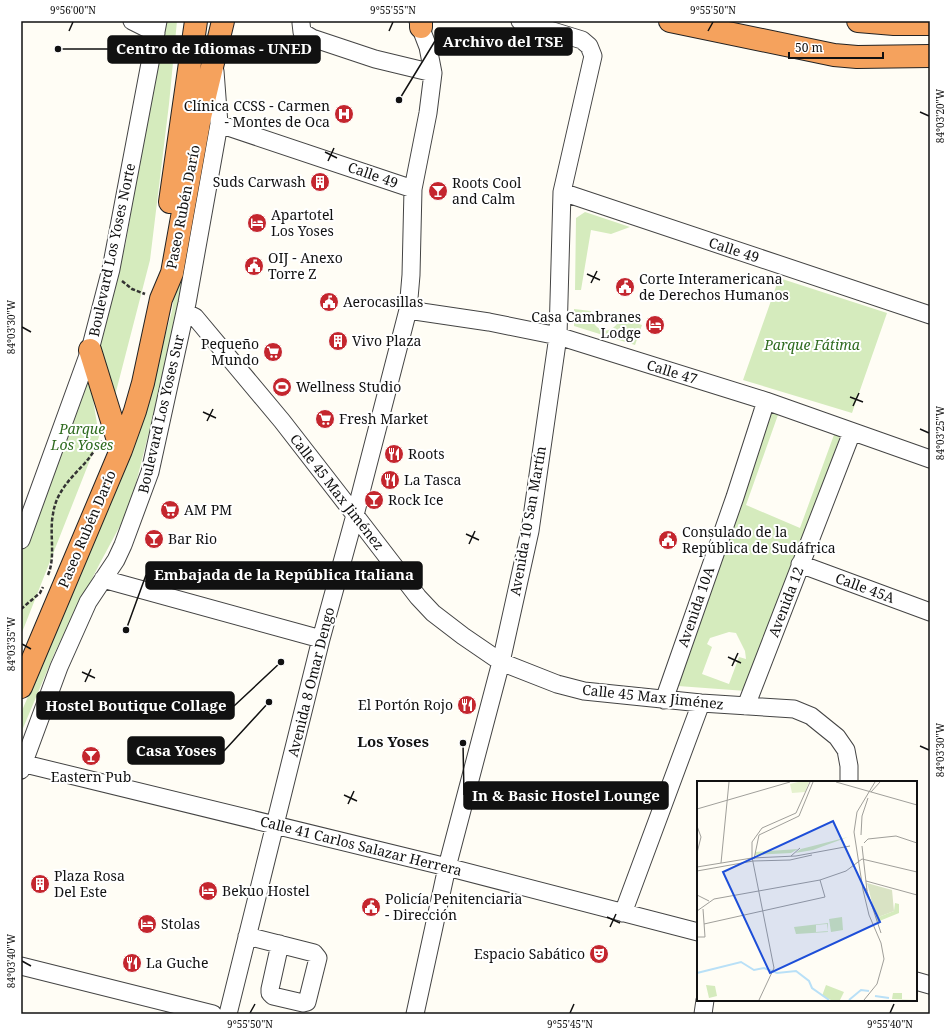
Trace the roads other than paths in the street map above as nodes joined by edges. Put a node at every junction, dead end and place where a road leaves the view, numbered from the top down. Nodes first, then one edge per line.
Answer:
1 (132, 21) edge
2 (196, 21) edge
3 (224, 21) edge
4 (520, 21) edge
5 (670, 21) edge
6 (858, 21) edge
7 (301, 23) dead end
8 (420, 23) edge
9 (930, 24) edge
10 (157, 27) edge
11 (930, 56) edge
12 (214, 59) junction
13 (432, 68) junction
14 (219, 124) junction
15 (413, 189) junction
16 (562, 192) junction
17 (161, 299) junction
18 (408, 310) junction
19 (185, 312) junction
20 (930, 315) edge
21 (558, 336) junction
22 (90, 350) junction
23 (766, 401) junction
24 (852, 432) junction
25 (121, 450) junction
26 (930, 459) edge
27 (356, 515) junction
28 (21, 540) edge
29 (800, 564) junction
30 (103, 579) junction
31 (930, 612) edge
32 (321, 639) junction
33 (500, 662) junction
34 (21, 687) edge
35 (664, 700) junction
36 (701, 703) junction
37 (746, 706) junction
38 (21, 765) edge
39 (849, 781) edge
40 (275, 825) junction
41 (447, 867) junction
42 (623, 912) junction
43 (697, 932) edge
44 (247, 936) junction
45 (280, 944) dead end
46 (21, 966) edge
47 (917, 980) edge
48 (930, 985) edge
49 (705, 1001) edge
50 (213, 1014) edge
51 (228, 1014) edge
52 (414, 1014) edge
53 (703, 1014) edge

1 - 10 street
2 - 17 highway, Paseo Rubén Darío
3 - 12 highway, Paseo Rubén Darío
4 - 16 street, Avenida 10 San Martín
5 - 11 highway
6 - 9 highway
7 - 13 street
8 - 13 street, Avenida 8 Omar Dengo
10 - 22 street, Boulevard Los Yoses Norte
12 - 14 street, Boulevard Los Yoses Sur
12 - 17 highway, Paseo Rubén Darío
13 - 15 street, Avenida 8 Omar Dengo
14 - 15 street, Calle 49
14 - 19 street, Boulevard Los Yoses Sur
15 - 18 street, Avenida 8 Omar Dengo
16 - 20 street, Calle 49
16 - 21 street, Avenida 10 San Martín
17 - 25 highway, Paseo Rubén Darío
18 - 21 street, Calle 47
18 - 27 street, Avenida 8 Omar Dengo
19 - 27 street, Calle 45 Max Jiménez
19 - 30 street, Boulevard Los Yoses Sur
21 - 23 street, Calle 47
21 - 33 street, Avenida 10 San Martín
22 - 25 highway
22 - 28 street, Boulevard Los Yoses Norte
23 - 24 street, Calle 47
23 - 35 street, Avenida 10A
24 - 26 street, Calle 47
24 - 29 street, Avenida 12
25 - 34 highway, Paseo Rubén Darío
27 - 32 street, Avenida 8 Omar Dengo
27 - 33 street, Calle 45 Max Jiménez
29 - 31 street, Calle 45A
29 - 37 street, Avenida 12
30 - 32 street
30 - 38 street, Boulevard Los Yoses Sur
32 - 40 street, Avenida 8 Omar Dengo
33 - 35 street, Calle 45 Max Jiménez
33 - 41 street, Avenida 10 San Martín
35 - 36 street, Calle 45 Max Jiménez
36 - 37 street, Calle 45 Max Jiménez
36 - 42 street
37 - 39 street, Calle 45 Max Jiménez
38 - 40 street, Calle 41 Carlos Salazar Herrera
40 - 41 street, Calle 41 Carlos Salazar Herrera
40 - 44 street, Avenida 8 Omar Dengo
41 - 42 street, Calle 41 Carlos Salazar Herrera
41 - 52 street, Avenida 10 San Martín
42 - 43 street, Calle 41 Carlos Salazar Herrera
44 - 45 street
44 - 51 street, Avenida 8 Omar Dengo
46 - 50 street
47 - 48 street
49 - 53 street

